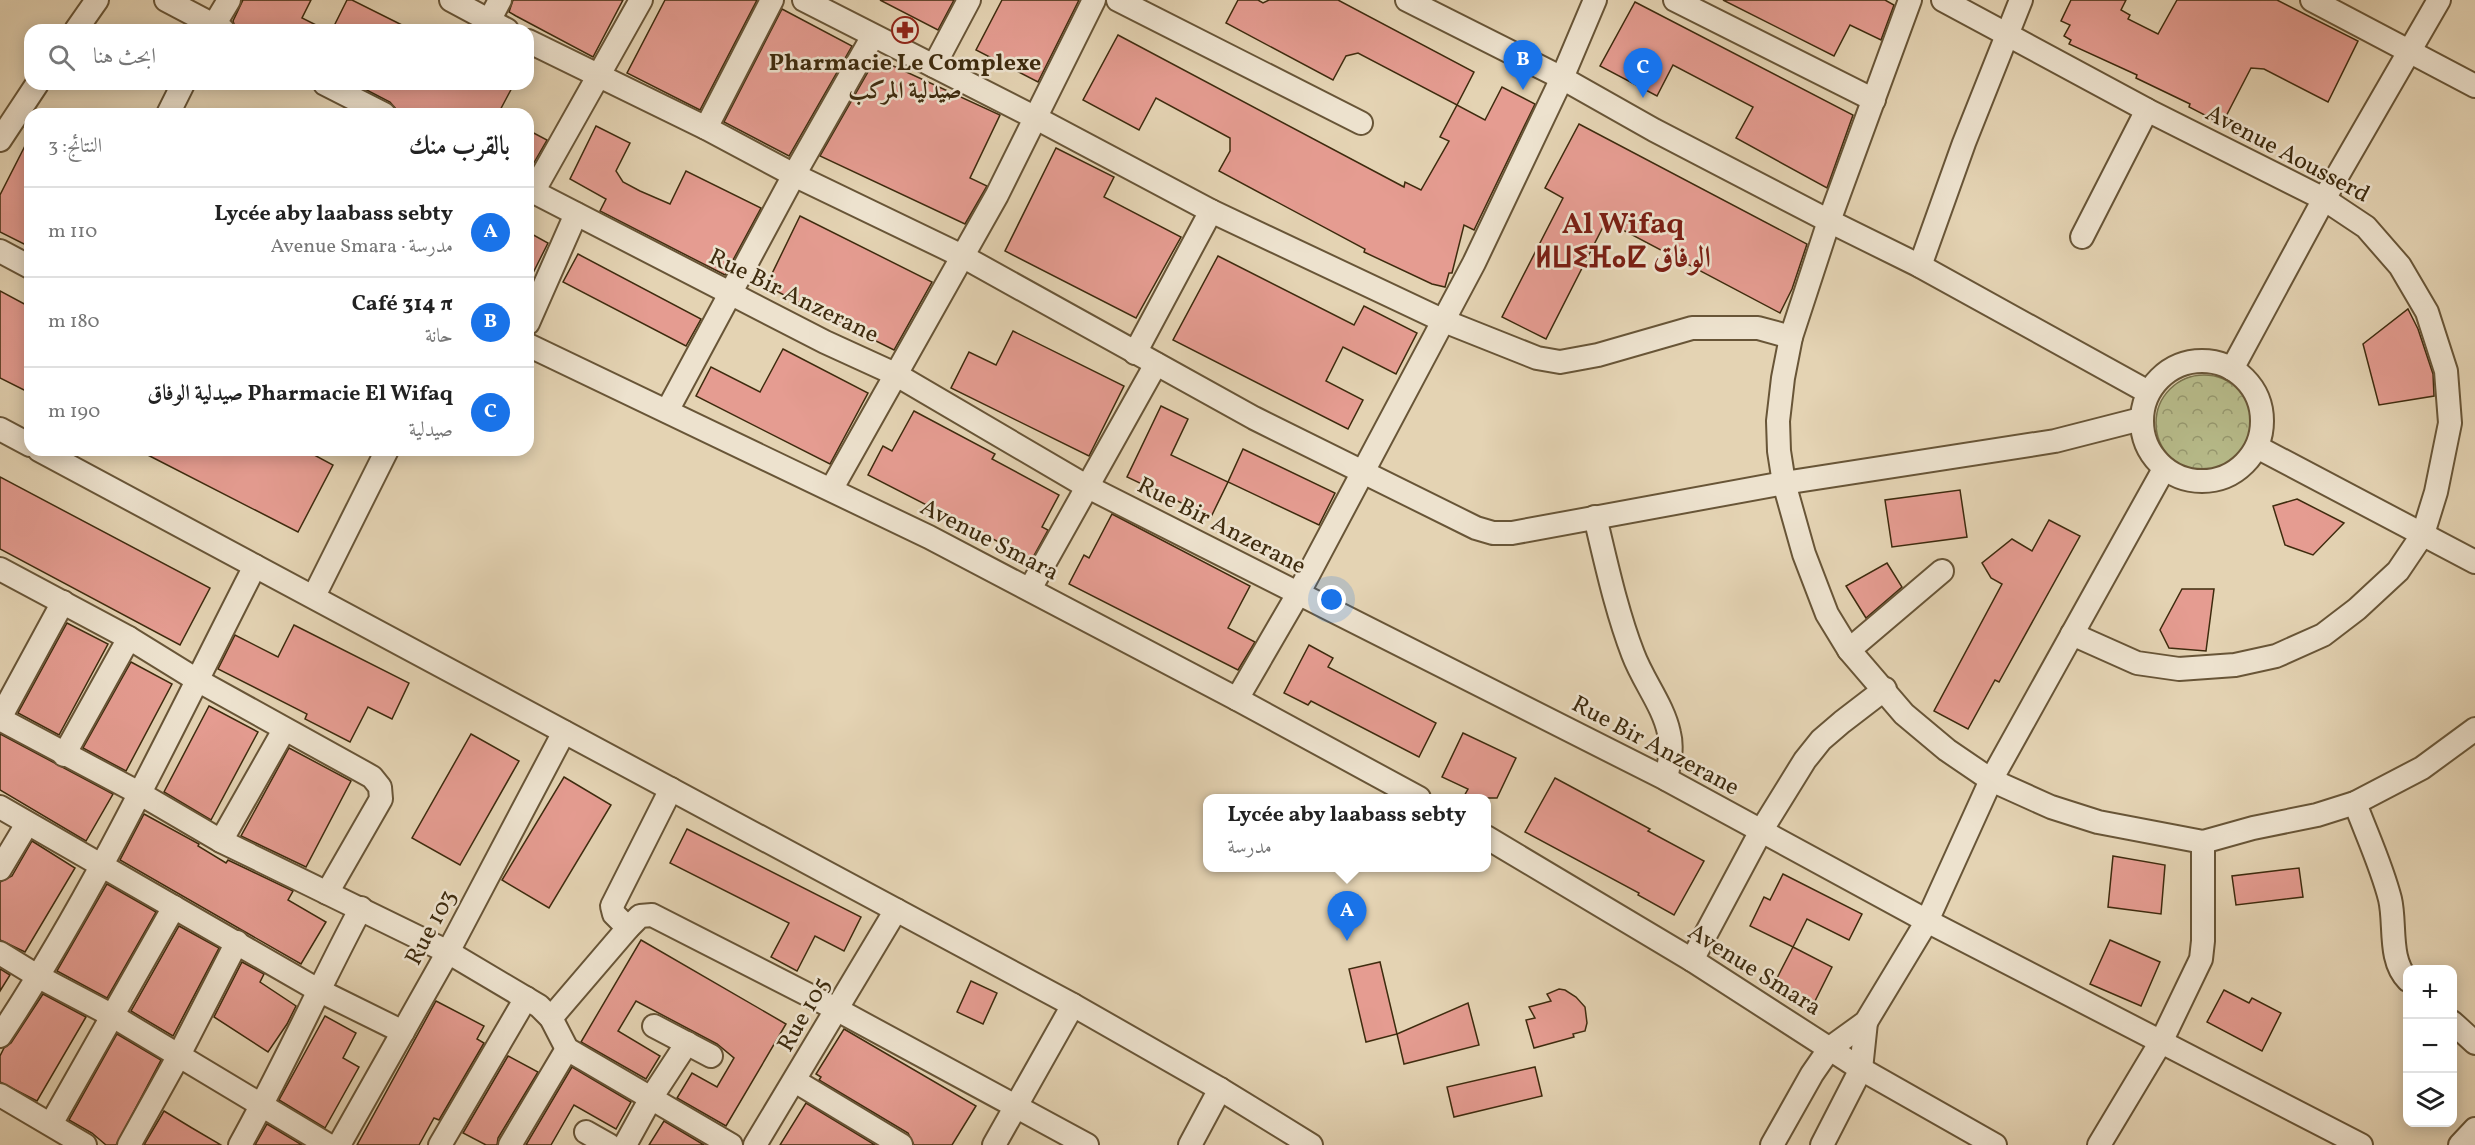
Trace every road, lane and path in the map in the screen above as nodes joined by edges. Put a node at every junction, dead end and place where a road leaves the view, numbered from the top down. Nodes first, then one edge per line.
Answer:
1 (97, 0) edge
2 (166, 0) edge
3 (229, 0) edge
4 (451, 0) edge
5 (500, 0) edge
6 (641, 0) edge
7 (772, 0) edge
8 (804, 0) edge
9 (969, 0) edge
10 (1094, 0) edge
11 (1118, 0) edge
12 (1407, 0) edge
13 (1595, 0) edge
14 (1675, 0) edge
15 (1910, 0) edge
16 (1944, 0) edge
17 (2021, 0) edge
18 (2312, 0) edge
19 (2439, 0) edge
20 (846, 9) edge
21 (80, 24) edge
22 (209, 24) edge
23 (218, 24) edge
24 (494, 24) edge
25 (498, 24) edge
26 (2009, 34) junction
27 (873, 36) junction
28 (534, 44) edge
29 (2409, 51) junction
30 (934, 66) junction
31 (599, 76) junction
32 (1562, 78) junction
33 (2475, 86) edge
34 (35, 90) edge
35 (180, 90) edge
36 (337, 90) edge
37 (1874, 99) junction
38 (27, 108) edge
39 (171, 108) edge
40 (372, 108) edge
41 (2148, 110) junction
42 (24, 113) edge
43 (1036, 118) junction
44 (1361, 123) dead end
45 (706, 128) junction
46 (0, 140) edge
47 (794, 175) junction
48 (534, 186) edge
49 (534, 193) edge
50 (2324, 198) junction
51 (1211, 211) junction
52 (576, 214) junction
53 (1828, 222) junction
54 (2082, 237) dead end
55 (0, 251) edge
56 (962, 256) junction
57 (24, 264) edge
58 (1920, 266) junction
59 (730, 293) junction
60 (534, 309) edge
61 (1444, 321) junction
62 (1791, 337) junction
63 (534, 348) edge
64 (1135, 353) junction
65 (1156, 364) junction
66 (2232, 369) junction
67 (895, 374) junction
68 (2148, 392) junction
69 (667, 411) junction
70 (2141, 419) junction
71 (0, 429) edge
72 (24, 442) edge
73 (2257, 447) junction
74 (50, 456) edge
75 (383, 456) edge
76 (2164, 469) junction
77 (1361, 472) junction
78 (1784, 483) junction
79 (1086, 486) junction
80 (832, 488) junction
81 (1595, 517) junction
82 (2423, 534) junction
83 (2475, 562) edge
84 (255, 566) junction
85 (0, 569) edge
86 (1942, 571) dead end
87 (1030, 589) junction
88 (1298, 594) junction
89 (314, 596) junction
90 (63, 602) junction
91 (2073, 634) junction
92 (129, 638) junction
93 (1849, 650) junction
94 (197, 680) junction
95 (1885, 689) junction
96 (5, 695) edge
97 (1237, 699) junction
98 (0, 719) edge
99 (2475, 729) edge
100 (284, 730) junction
101 (564, 732) junction
102 (64, 754) junction
103 (1666, 779) junction
104 (1991, 780) junction
105 (671, 789) junction
106 (140, 794) junction
107 (1412, 794) edge
108 (2355, 803) junction
109 (0, 807) edge
110 (27, 824) junction
111 (1761, 831) junction
112 (1491, 840) edge
113 (221, 841) junction
114 (2203, 842) junction
115 (100, 865) junction
116 (0, 869) edge
117 (327, 893) junction
118 (174, 907) junction
119 (361, 908) junction
120 (896, 910) junction
121 (1927, 921) junction
122 (628, 928) junction
123 (237, 942) junction
124 (448, 952) junction
125 (0, 953) edge
126 (1692, 960) junction
127 (2403, 975) edge
128 (39, 977) junction
129 (318, 990) junction
130 (526, 998) junction
131 (1073, 1005) junction
132 (836, 1009) junction
133 (113, 1016) junction
134 (551, 1018) junction
135 (1866, 1022) junction
136 (654, 1026) dead end
137 (2457, 1027) edge
138 (403, 1032) junction
139 (0, 1036) edge
140 (2162, 1040) junction
141 (687, 1043) junction
142 (2475, 1043) edge
143 (567, 1048) junction
144 (1830, 1048) junction
145 (711, 1056) dead end
146 (178, 1057) junction
147 (1861, 1069) junction
148 (795, 1081) junction
149 (1221, 1089) junction
150 (0, 1095) edge
151 (651, 1098) junction
152 (261, 1107) junction
153 (1017, 1107) junction
154 (51, 1124) junction
155 (2475, 1129) edge
156 (586, 1132) dead end
157 (1077, 1142) edge
158 (442, 1144) edge
159 (85, 1145) edge
160 (129, 1145) edge
161 (240, 1145) edge
162 (327, 1145) edge
163 (339, 1145) edge
164 (510, 1145) edge
165 (609, 1145) edge
166 (625, 1145) edge
167 (731, 1145) edge
168 (756, 1145) edge
169 (901, 1145) edge
170 (994, 1145) edge
171 (1190, 1145) edge
172 (1311, 1145) edge
173 (1772, 1145) edge
174 (1822, 1145) edge
175 (1995, 1145) edge
176 (2098, 1145) edge
177 (2361, 1145) edge
178 (2460, 1145) edge

1 - 21 street
2 - 22 street
3 - 23 street
4 - 24 street
5 - 25 street
6 - 31 street
7 - 45 street
8 - 20 street
9 - 30 street
10 - 43 street
11 - 44 street
12 - 32 street
13 - 32 street
14 - 37 street
15 - 37 street
16 - 26 street, Avenue Aousserd
17 - 26 street
18 - 29 street
19 - 29 street
20 - 27 street
26 - 41 street, Avenue Aousserd
26 - 58 street
27 - 30 street
27 - 47 street
28 - 31 street
29 - 33 street
29 - 50 street
30 - 43 street
31 - 45 street
31 - 48 street
32 - 53 street
32 - 61 street
34 - 38 street
35 - 39 street
36 - 40 street
37 - 53 street
41 - 50 street, Avenue Aousserd
41 - 54 street
42 - 46 street
43 - 51 street
43 - 56 street
45 - 47 street
47 - 56 street
47 - 59 street
49 - 52 street, Rue Bir Anzerane
50 - 66 street
50 - 82 street, Avenue Aousserd
51 - 61 street
51 - 64 street
52 - 59 street, Rue Bir Anzerane
52 - 60 street
53 - 58 street
53 - 62 street
55 - 57 street
56 - 64 street
56 - 67 street
58 - 68 street
59 - 67 street, Rue Bir Anzerane
59 - 69 street
61 - 62 street
61 - 77 street
62 - 78 street
63 - 69 street, Avenue Smara
64 - 65 street
65 - 77 street
65 - 79 street
66 - 68 street
66 - 73 street
67 - 79 street, Rue Bir Anzerane
67 - 80 street
68 - 70 street
69 - 80 street, Avenue Smara
70 - 76 street
70 - 78 street
71 - 72 street
73 - 76 street
73 - 82 street
74 - 84 street
75 - 89 street
76 - 91 street
77 - 81 street
77 - 88 street
78 - 81 street
78 - 93 street
79 - 87 street
79 - 88 street, Rue Bir Anzerane
80 - 87 street, Avenue Smara
81 - 103 street
82 - 83 street
82 - 91 street, Avenue Aousserd
84 - 89 street
84 - 94 street
85 - 90 street
86 - 93 street
87 - 97 street, Avenue Smara
88 - 97 street
88 - 103 street, Rue Bir Anzerane
89 - 101 street
90 - 92 street
90 - 96 street
91 - 104 street
92 - 94 street
92 - 102 street
93 - 95 street
94 - 100 street
94 - 106 street
95 - 104 street
95 - 111 street
96 - 98 street
97 - 107 street, Avenue Smara
98 - 102 street
99 - 108 street
100 - 113 street
100 - 117 street
101 - 105 street
101 - 124 street, Rue 103
102 - 106 street
103 - 111 street, Rue Bir Anzerane
104 - 114 street
104 - 121 street
105 - 120 street
105 - 122 street
106 - 113 street
106 - 115 street
108 - 114 street
108 - 127 street
109 - 110 street
110 - 115 street
110 - 116 street
111 - 121 street, Rue Bir Anzerane
111 - 126 street
112 - 126 street, Avenue Smara
113 - 117 street
114 - 140 street
115 - 118 street
115 - 128 street
117 - 119 street
118 - 123 street
118 - 133 street
119 - 124 street
119 - 129 street
120 - 131 street
120 - 132 street, Rue 105
121 - 135 street
121 - 140 street, Rue Bir Anzerane
122 - 132 street
122 - 134 street
123 - 129 street
123 - 146 street
124 - 130 street
124 - 138 street, Rue 103
125 - 128 street
126 - 144 street, Avenue Smara
128 - 133 street
128 - 139 street
129 - 138 street
129 - 152 street
130 - 134 street
130 - 158 street
131 - 149 street
131 - 153 street
132 - 148 street, Rue 105
132 - 153 street
133 - 146 street
133 - 154 street
134 - 143 street
135 - 144 street
135 - 147 street
136 - 141 street
137 - 142 street
138 - 163 street, Rue 103
140 - 176 street
140 - 177 street, Rue Bir Anzerane
141 - 145 street
141 - 151 street
143 - 151 street
143 - 164 street
144 - 147 street, Avenue Smara
144 - 173 street
146 - 152 street
146 - 160 street
147 - 174 street
147 - 175 street, Avenue Smara
148 - 168 street, Rue 105
148 - 169 street
149 - 171 street
149 - 172 street
150 - 154 street
151 - 166 street
151 - 167 street
152 - 161 street
152 - 162 street
153 - 157 street
153 - 170 street
154 - 159 street
155 - 178 street
156 - 165 street

